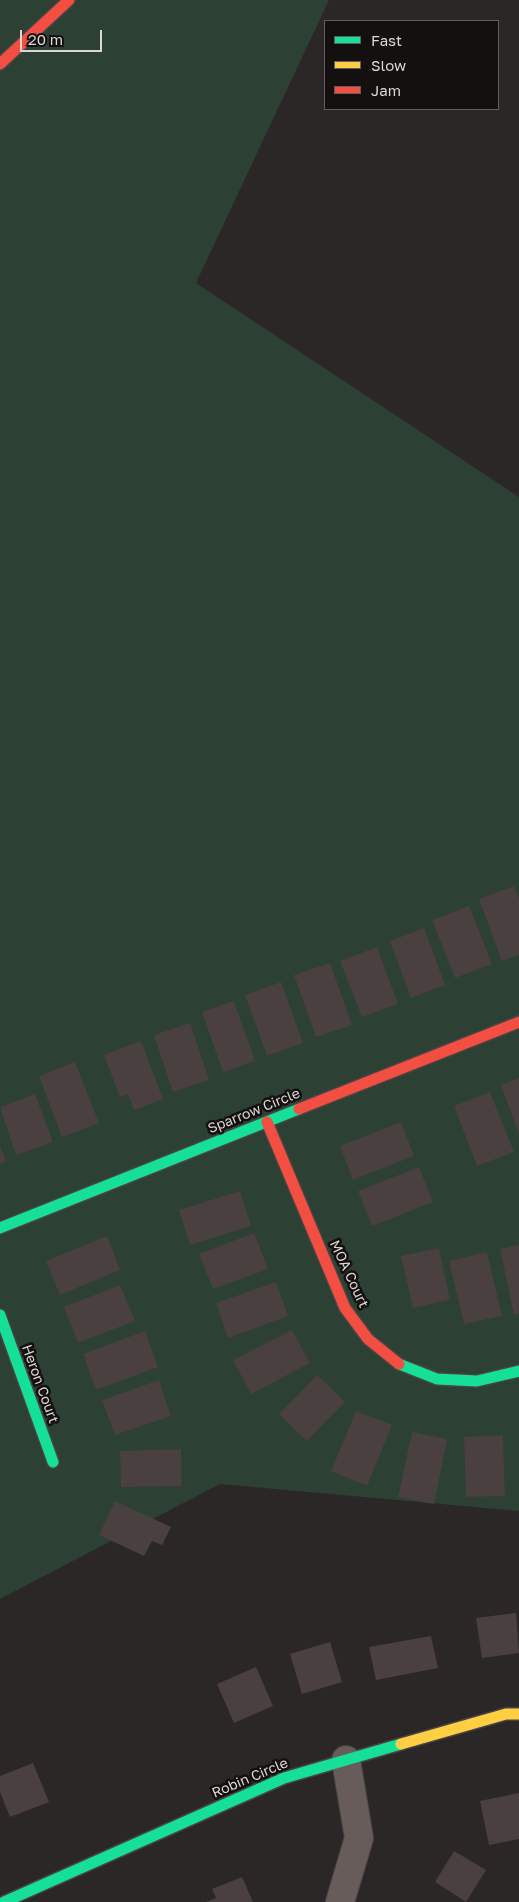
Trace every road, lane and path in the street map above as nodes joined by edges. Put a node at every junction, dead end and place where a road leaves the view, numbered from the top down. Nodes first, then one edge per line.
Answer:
1 (68, 0) edge
2 (0, 64) edge
3 (519, 1022) edge
4 (267, 1122) junction
5 (0, 1228) edge
6 (0, 1315) edge
7 (519, 1371) edge
8 (53, 1462) dead end
9 (519, 1714) edge
10 (346, 1760) junction
11 (4, 1902) edge
12 (340, 1902) edge

1 - 2 street
3 - 4 street, Sparrow Circle
4 - 5 street, Sparrow Circle
4 - 7 street, MOA Court
6 - 8 street, Heron Court
9 - 10 street, Robin Circle
10 - 11 street, Robin Circle
10 - 12 street

